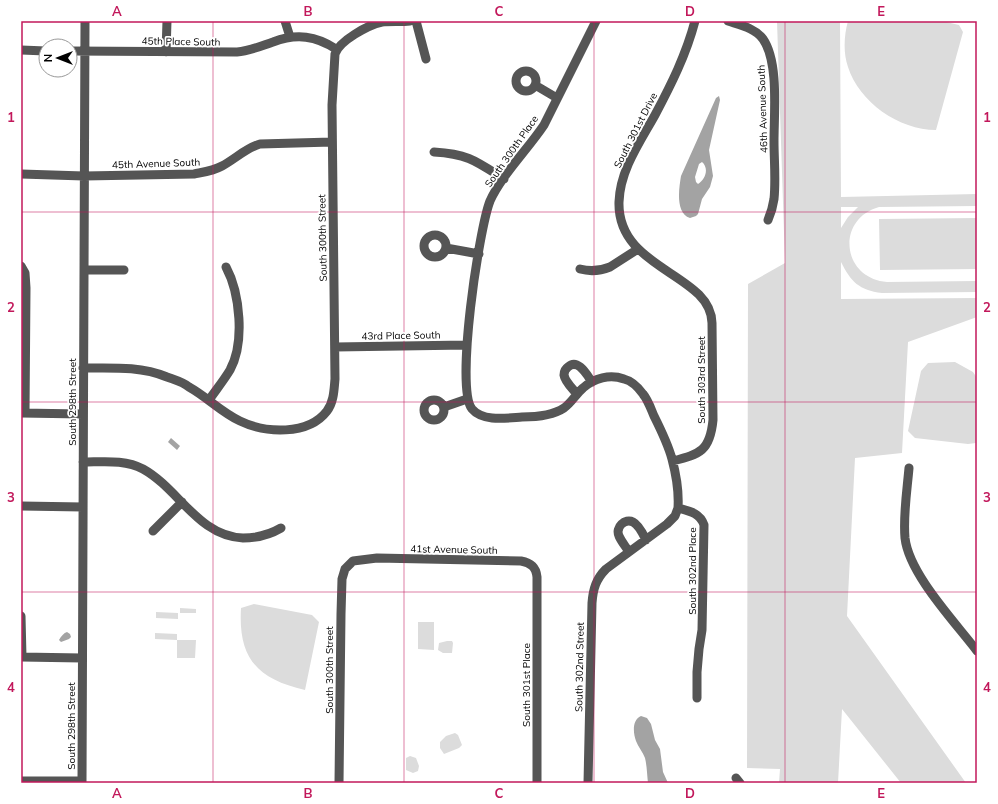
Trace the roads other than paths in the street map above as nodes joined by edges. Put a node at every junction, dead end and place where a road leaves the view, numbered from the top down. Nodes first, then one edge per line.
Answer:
1 (85, 21) edge
2 (167, 21) edge
3 (285, 21) edge
4 (387, 21) edge
5 (410, 21) edge
6 (416, 21) edge
7 (596, 21) edge
8 (695, 21) edge
9 (728, 21) edge
10 (290, 37) junction
11 (336, 49) junction
12 (21, 50) edge
13 (38, 51) edge
14 (78, 52) edge
15 (85, 52) junction
16 (166, 52) junction
17 (426, 59) dead end
18 (535, 86) dead end
19 (557, 98) junction
20 (332, 142) junction
21 (434, 152) dead end
22 (21, 174) edge
23 (84, 176) junction
24 (504, 179) junction
25 (768, 220) dead end
26 (446, 248) dead end
27 (638, 249) junction
28 (479, 254) junction
29 (21, 266) edge
30 (226, 267) dead end
31 (580, 269) dead end
32 (84, 270) junction
33 (124, 270) dead end
34 (712, 323) joint
35 (467, 345) junction
36 (335, 347) junction
37 (84, 368) junction
38 (592, 382) junction
39 (577, 394) junction
40 (467, 399) junction
41 (209, 400) junction
42 (444, 407) dead end
43 (23, 413) edge
44 (83, 414) junction
45 (673, 461) junction
46 (83, 462) junction
47 (909, 468) dead end
48 (182, 502) junction
49 (21, 506) edge
50 (83, 507) junction
51 (678, 508) junction
52 (281, 528) dead end
53 (153, 531) dead end
54 (646, 540) junction
55 (629, 552) junction
56 (353, 562) joint
57 (537, 586) joint
58 (21, 616) edge
59 (977, 651) edge
60 (21, 657) edge
61 (82, 658) junction
62 (698, 698) dead end
63 (21, 781) edge
64 (82, 782) edge
65 (339, 783) edge
66 (536, 783) edge
67 (588, 783) edge

1 - 15 street, South 298th Street
2 - 16 street
3 - 10 street
4 - 5 street
4 - 11 street
6 - 17 street
7 - 19 street, South 300th Place
8 - 27 street, South 301st Drive
9 - 25 street, 46th Avenue South
10 - 11 street, 45th Place South
10 - 16 street, 45th Place South
11 - 20 street, South 300th Street
12 - 13 street
14 - 15 street, 45th Place South
15 - 16 street, 45th Place South
15 - 23 street, South 298th Street
18 - 19 street
19 - 24 street, South 300th Place
20 - 23 street, 45th Avenue South
20 - 36 street, South 300th Street
21 - 24 street
22 - 23 street, 45th Avenue South
23 - 32 street, South 298th Street
24 - 28 street, South 300th Place
26 - 28 street
27 - 31 street
27 - 34 street, South 301st Drive
28 - 35 street, South 300th Place
29 - 43 street
30 - 41 street
32 - 33 street
32 - 37 street, South 298th Street
34 - 45 street, South 303rd Street
35 - 36 street, 43rd Place South
35 - 40 street, South 300th Place
36 - 41 street, South 300th Street
37 - 41 street
37 - 44 street, South 298th Street
38 - 39 street
38 - 39 street
38 - 45 street
39 - 40 street
40 - 42 street
43 - 44 street
44 - 46 street, South 298th Street
45 - 51 street
46 - 48 street
46 - 50 street, South 298th Street
47 - 59 street
48 - 52 street
48 - 53 street
49 - 50 street
50 - 61 street, South 298th Street
51 - 54 street
51 - 62 street, South 302nd Place
54 - 55 street
54 - 55 street
55 - 67 street, South 302nd Street
56 - 57 street, 41st Avenue South
56 - 65 street, South 300th Street
57 - 66 street, South 301st Place
58 - 60 street
60 - 61 street
61 - 64 street, South 298th Street
63 - 64 street

